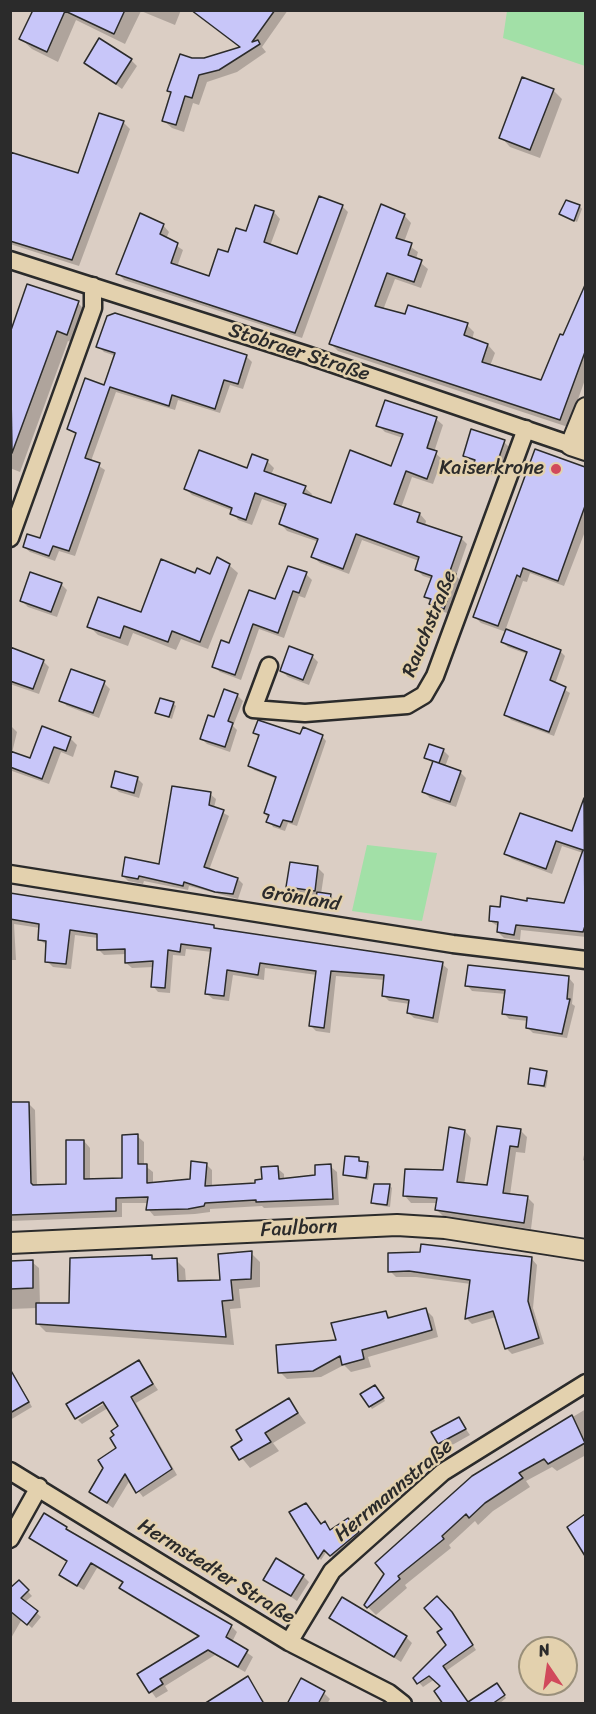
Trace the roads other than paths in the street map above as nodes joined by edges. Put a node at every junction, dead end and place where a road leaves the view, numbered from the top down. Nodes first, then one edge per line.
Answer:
1 (10, 260) edge
2 (93, 286) junction
3 (585, 408) edge
4 (526, 429) junction
5 (578, 448) edge
6 (10, 538) edge
7 (269, 666) dead end
8 (10, 874) edge
9 (585, 960) edge
10 (10, 1243) edge
11 (585, 1250) edge
12 (585, 1383) edge
13 (10, 1472) edge
14 (39, 1487) junction
15 (10, 1539) edge
16 (289, 1642) junction
17 (403, 1704) edge

1 - 2 street, Stobraer Straße
2 - 4 street, Stobraer Straße
2 - 6 street
3 - 5 street
4 - 5 street, Stobraer Straße
4 - 7 street, Rauchstraße
8 - 9 street, Grönland
10 - 11 street, Faulborn
12 - 16 street, Herrmannstraße
13 - 14 street, Hermstedter Straße
14 - 15 street
14 - 16 street, Hermstedter Straße
16 - 17 street, Hermstedter Straße

